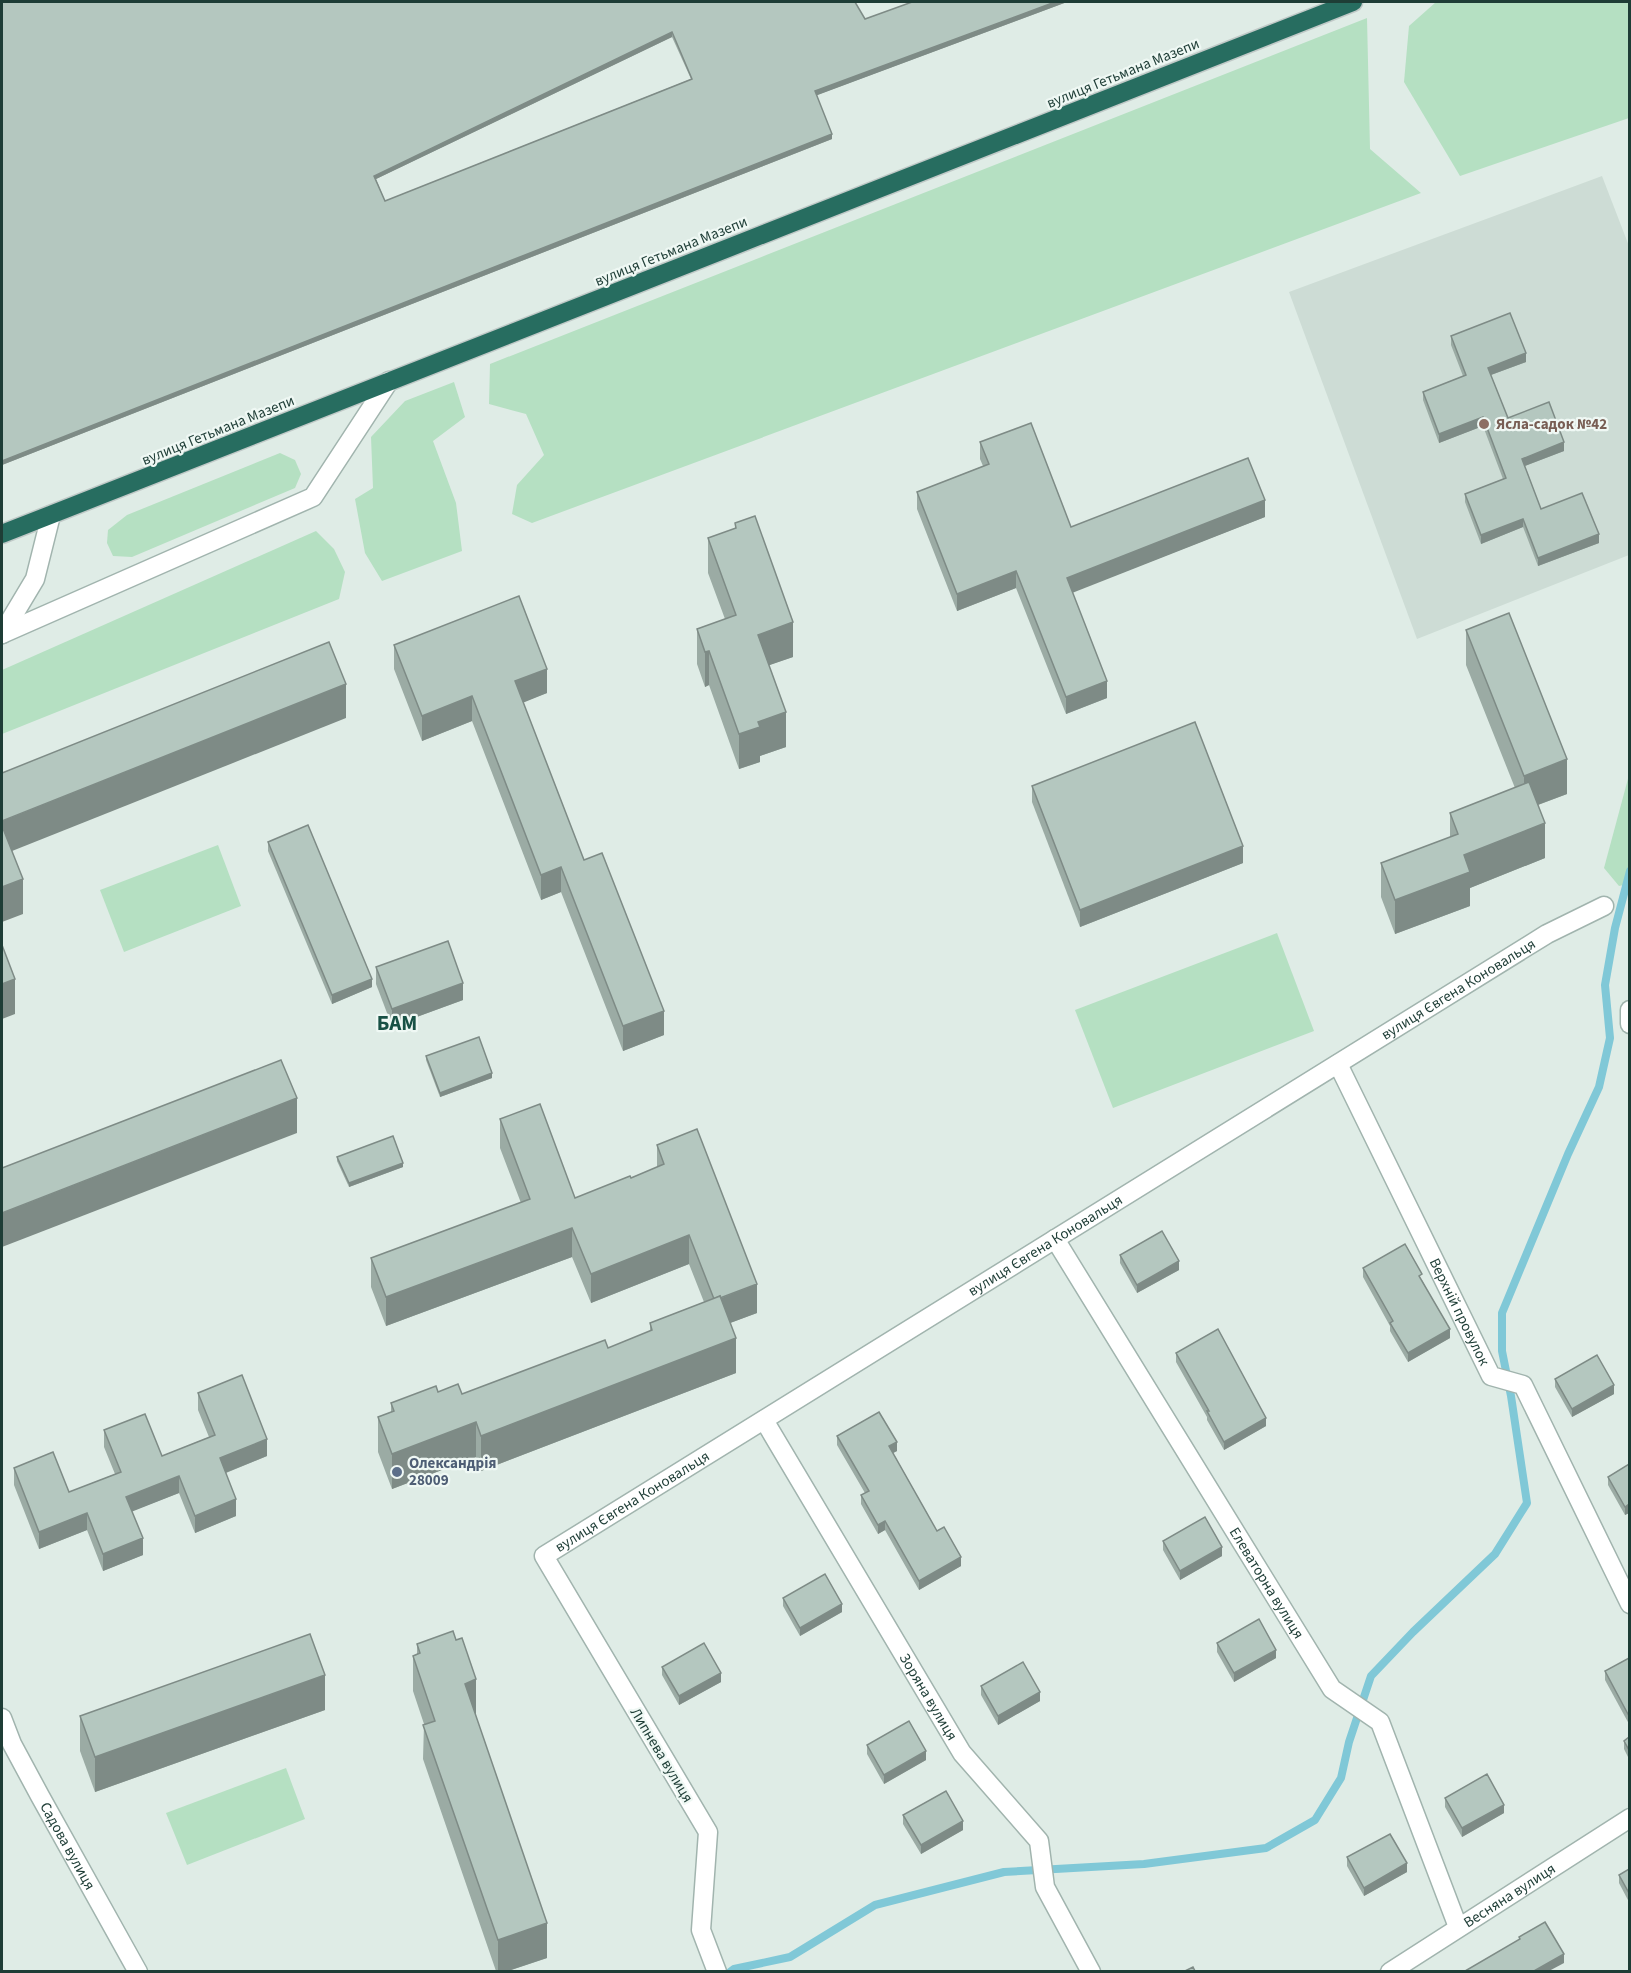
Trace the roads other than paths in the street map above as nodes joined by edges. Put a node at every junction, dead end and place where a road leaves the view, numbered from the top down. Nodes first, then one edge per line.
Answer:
1 (1353, 2) edge
2 (389, 381) junction
3 (51, 515) junction
4 (2, 534) edge
5 (2, 634) edge
6 (1604, 906) dead end
7 (1629, 1010) edge
8 (1629, 1024) edge
9 (1338, 1064) junction
10 (1055, 1239) junction
11 (764, 1420) junction
12 (544, 1556) joint
13 (1629, 1604) edge
14 (2, 1718) edge
15 (1629, 1818) edge
16 (1458, 1927) junction
17 (138, 1971) edge
18 (717, 1971) edge
19 (1091, 1971) edge
20 (1390, 1971) edge

1 - 2 highway, вулиця Гетьмана Мазепи
2 - 3 highway, вулиця Гетьмана Мазепи
2 - 5 street
3 - 4 highway, вулиця Гетьмана Мазепи
3 - 5 street
6 - 9 street, вулиця Євгена Коновальця
7 - 8 street
9 - 10 street, вулиця Євгена Коновальця
9 - 13 street, Верхній провулок
10 - 11 street, вулиця Євгена Коновальця
10 - 16 street, Елеваторна вулиця
11 - 12 street, вулиця Євгена Коновальця
11 - 19 street, Зоряна вулиця
12 - 18 street, Липнева вулиця
14 - 17 street, Садова вулиця
15 - 16 street, Весняна вулиця
16 - 20 street, Весняна вулиця

